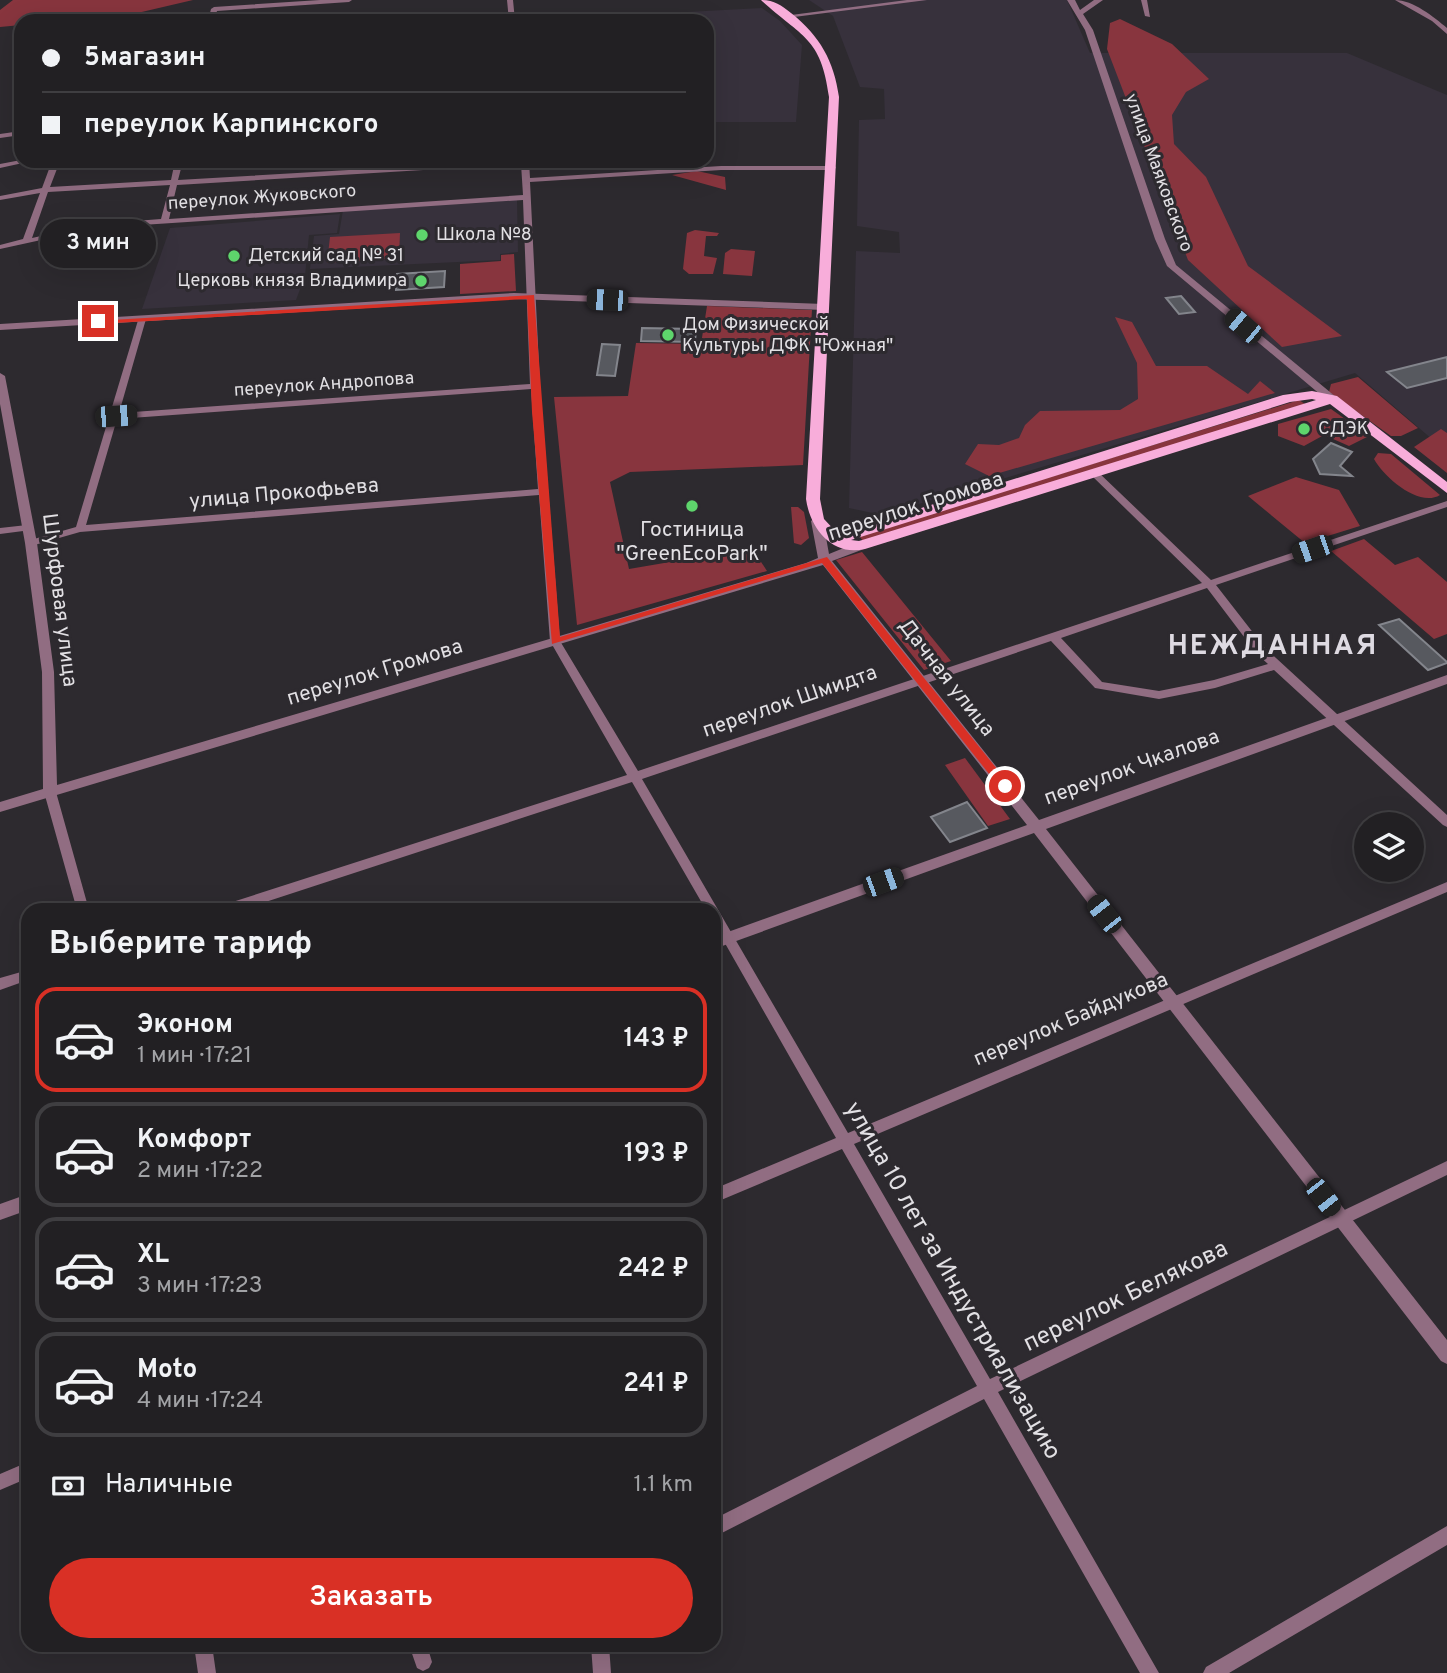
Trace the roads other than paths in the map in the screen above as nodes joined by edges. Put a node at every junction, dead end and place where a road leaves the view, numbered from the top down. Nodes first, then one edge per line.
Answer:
1 (349, 0) edge
2 (766, 0) edge
3 (772, 0) edge
4 (924, 0) edge
5 (1071, 0) edge
6 (1099, 0) edge
7 (1144, 0) edge
8 (1398, 0) edge
9 (213, 14) edge
10 (1079, 14) junction
11 (792, 15) junction
12 (1148, 16) dead end
13 (1447, 32) edge
14 (54, 168) edge
15 (177, 168) edge
16 (425, 168) edge
17 (526, 168) edge
18 (835, 168) junction
19 (527, 180) junction
20 (174, 183) junction
21 (46, 190) junction
22 (527, 197) junction
23 (0, 198) edge
24 (165, 221) junction
25 (27, 239) junction
26 (0, 247) edge
27 (531, 297) junction
28 (828, 307) junction
29 (142, 319) junction
30 (0, 327) edge
31 (0, 376) edge
32 (535, 386) junction
33 (1332, 400) junction
34 (116, 416) junction
35 (1094, 473) junction
36 (1447, 489) edge
37 (542, 492) junction
38 (1447, 504) edge
39 (821, 519) junction
40 (27, 528) junction
41 (80, 529) junction
42 (0, 531) edge
43 (856, 539) junction
44 (837, 542) junction
45 (31, 543) junction
46 (824, 559) junction
47 (1209, 584) junction
48 (1052, 636) junction
49 (555, 642) junction
50 (1277, 665) junction
51 (1447, 679) edge
52 (921, 681) junction
53 (1336, 720) junction
54 (636, 776) junction
55 (50, 792) junction
56 (0, 807) edge
57 (1447, 822) edge
58 (1036, 826) junction
59 (1447, 887) edge
60 (81, 903) edge
61 (246, 903) edge
62 (708, 903) edge
63 (721, 941) edge
64 (21, 977) edge
65 (0, 984) edge
66 (1171, 1002) junction
67 (845, 1141) junction
68 (1447, 1168) edge
69 (721, 1193) edge
70 (21, 1204) edge
71 (0, 1212) edge
72 (1340, 1219) junction
73 (1447, 1355) edge
74 (987, 1389) junction
75 (21, 1473) edge
76 (0, 1482) edge
77 (721, 1524) edge
78 (1447, 1535) edge
79 (204, 1652) edge
80 (600, 1652) edge
81 (207, 1673) edge
82 (602, 1673) edge
83 (1150, 1673) edge
84 (1212, 1673) edge

1 - 9 street
2 - 11 main road, Дачная улица
3 - 11 main road, Дачная улица
4 - 11 street
5 - 10 street, улица Маяковского
6 - 10 street
7 - 12 street
8 - 13 street
10 - 33 street, улица Маяковского
11 - 18 main road, Дачная улица
14 - 21 street
15 - 20 street
16 - 20 street
17 - 19 street, улица 10 лет за Индустриализацию
18 - 19 street
18 - 28 main road, Дачная улица
19 - 22 street, улица 10 лет за Индустриализацию
20 - 21 street
20 - 24 street
21 - 23 street
21 - 25 street
22 - 24 street, переулок Жуковского
22 - 27 street, улица 10 лет за Индустриализацию
24 - 25 street, переулок Жуковского
25 - 26 street, переулок Жуковского
27 - 28 street
27 - 29 street
27 - 32 street, улица 10 лет за Индустриализацию
28 - 39 main road, Дачная улица
29 - 30 street
29 - 34 street, Шурфовая улица
31 - 40 street, Шурфовая улица
32 - 34 street, переулок Андропова
32 - 37 street, улица 10 лет за Индустриализацию
33 - 35 main road, переулок Громова
33 - 36 main road, улица Маяковского
33 - 43 main road, переулок Громова
34 - 41 street, Шурфовая улица
35 - 43 main road, переулок Громова
35 - 47 street
37 - 41 street, улица Прокофьева
37 - 49 street, улица 10 лет за Индустриализацию
38 - 47 street, переулок Шмидта
39 - 43 main road, переулок Громова
39 - 44 main road
39 - 46 street, Дачная улица
40 - 42 street
40 - 45 street, Шурфовая улица
41 - 45 street, улица Прокофьева
43 - 44 main road
43 - 46 street, переулок Громова
44 - 46 street
45 - 55 street, Шурфовая улица
46 - 49 street, переулок Громова
46 - 52 street, Дачная улица
47 - 48 street, переулок Шмидта
47 - 50 street
48 - 50 street
48 - 52 street, переулок Шмидта
49 - 54 street, улица 10 лет за Индустриализацию
49 - 55 street, переулок Громова
50 - 53 street
51 - 53 street, переулок Чкалова
52 - 54 street, переулок Шмидта
52 - 58 street, Дачная улица
53 - 57 street
53 - 58 street, переулок Чкалова
54 - 61 street, переулок Шмидта
54 - 62 street, улица 10 лет за Индустриализацию
55 - 56 street, переулок Громова
55 - 60 street, Шурфовая улица
58 - 63 street, переулок Чкалова
58 - 66 street, Дачная улица
59 - 66 street, переулок Байдукова
63 - 67 street, улица 10 лет за Индустриализацию
64 - 65 street
66 - 67 street, переулок Байдукова
66 - 72 street, Дачная улица
67 - 69 street, переулок Байдукова
67 - 74 street, улица 10 лет за Индустриализацию
68 - 72 street, переулок Белякова
70 - 71 street
72 - 73 street, Дачная улица
72 - 74 street, переулок Белякова
74 - 77 street, переулок Белякова
74 - 83 street, улица 10 лет за Индустриализацию
75 - 76 street
78 - 84 street
79 - 81 street
80 - 82 street

